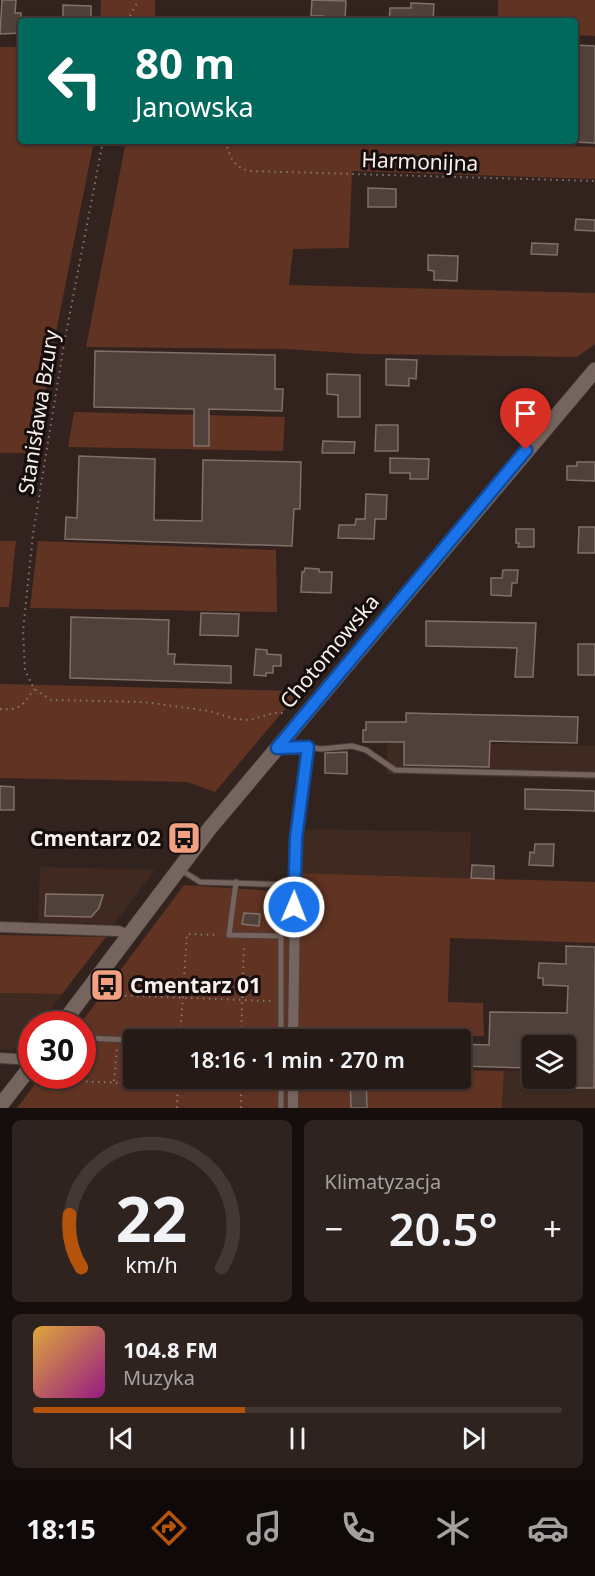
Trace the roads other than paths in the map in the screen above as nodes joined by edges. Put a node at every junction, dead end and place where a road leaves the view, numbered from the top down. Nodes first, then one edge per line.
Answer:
1 (595, 370) edge
2 (308, 747) junction
3 (277, 748) junction
4 (595, 775) edge
5 (179, 869) junction
6 (236, 882) junction
7 (294, 885) junction
8 (0, 927) edge
9 (130, 935) junction
10 (72, 1011) edge
11 (281, 1029) edge
12 (293, 1029) edge
13 (96, 1038) edge
14 (123, 1039) edge
15 (0, 1058) edge
16 (18, 1059) edge
17 (18, 1083) edge
18 (281, 1089) edge
19 (293, 1089) edge
20 (0, 1106) edge
21 (281, 1108) edge
22 (293, 1108) edge

1 - 3 street, Chotomowska
2 - 3 street
2 - 4 lane
2 - 7 street
3 - 5 street, Chotomowska
5 - 6 lane
5 - 9 street, Chotomowska
6 - 7 lane
6 - 11 lane
7 - 12 street
8 - 9 street
9 - 10 street, Chotomowska
13 - 14 lane
15 - 16 street
17 - 20 street
18 - 21 lane
19 - 22 street

